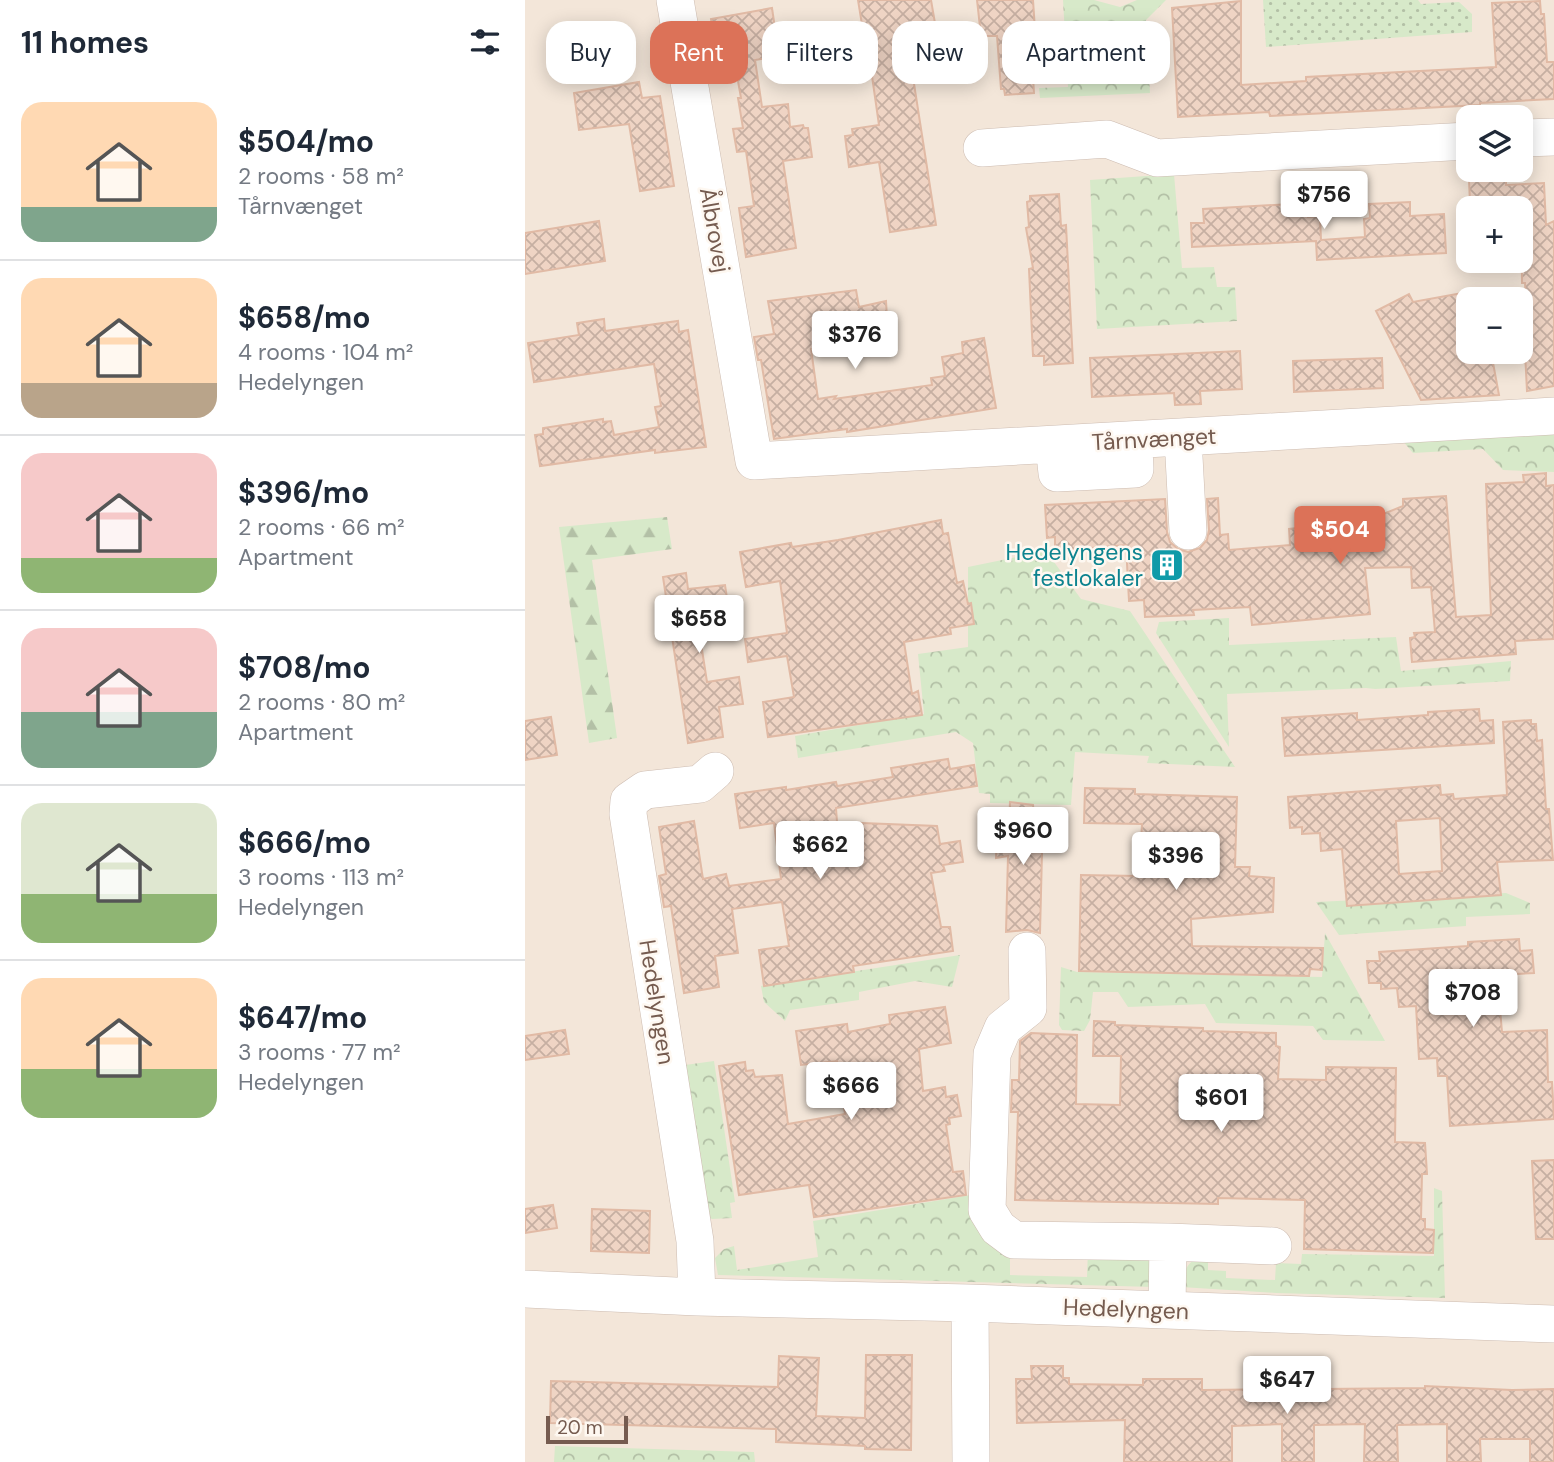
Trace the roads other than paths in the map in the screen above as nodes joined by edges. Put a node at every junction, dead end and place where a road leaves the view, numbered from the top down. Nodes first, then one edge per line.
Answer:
1 (675, 0) edge
2 (1554, 136) edge
3 (1533, 137) edge
4 (1456, 142) edge
5 (982, 148) dead end
6 (1554, 416) edge
7 (1183, 438) junction
8 (754, 461) joint
9 (1188, 531) dead end
10 (715, 771) dead end
11 (1027, 951) dead end
12 (1168, 1242) junction
13 (1273, 1246) dead end
14 (525, 1289) edge
15 (697, 1297) junction
16 (970, 1303) junction
17 (1167, 1310) junction
18 (1554, 1324) edge
19 (971, 1462) edge

1 - 8 street, Ålbrovej
2 - 3 street
4 - 5 street
6 - 7 street, Tårnvænget
7 - 8 street, Tårnvænget
7 - 9 street
10 - 15 street, Hedelyngen
11 - 12 street
12 - 13 street
12 - 17 street
14 - 15 street, Hedelyngen
15 - 16 street, Hedelyngen
16 - 17 street, Hedelyngen
16 - 19 street
17 - 18 street, Hedelyngen

